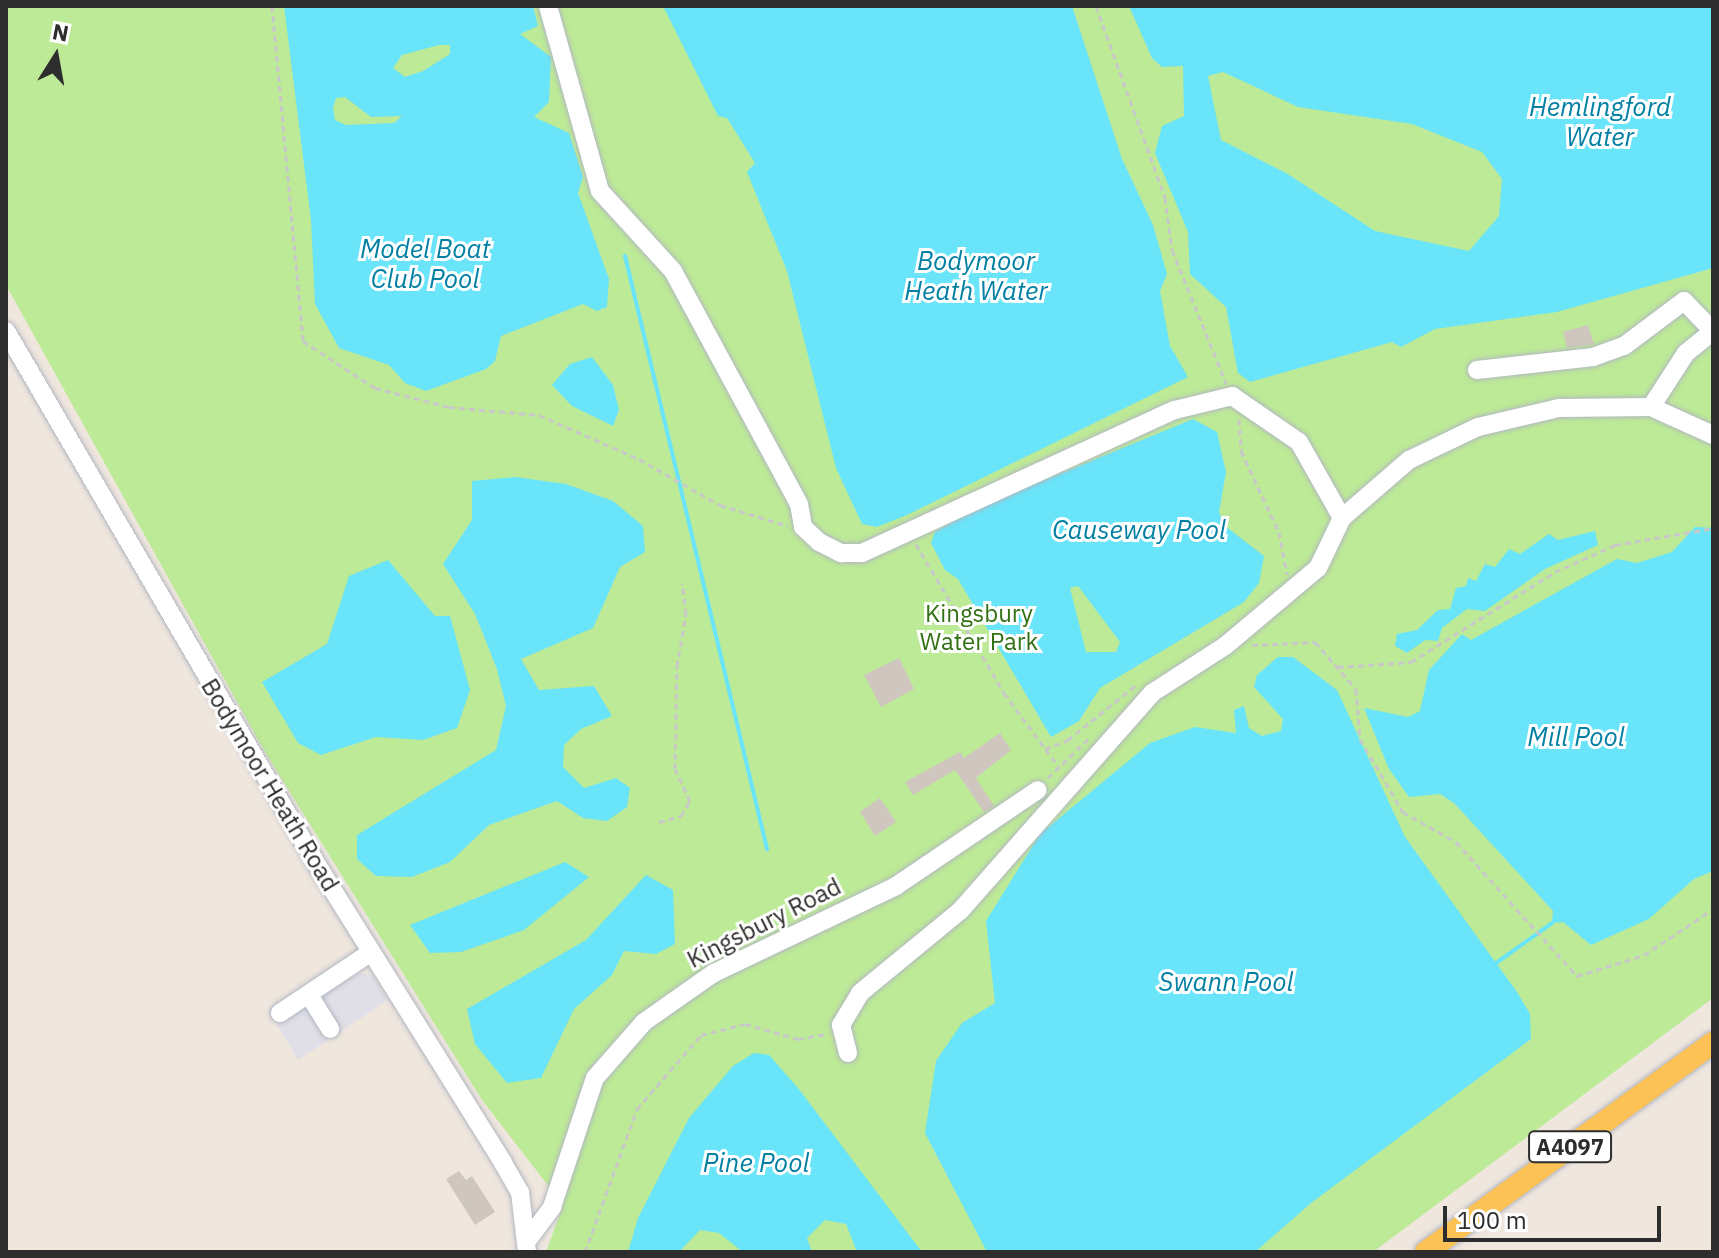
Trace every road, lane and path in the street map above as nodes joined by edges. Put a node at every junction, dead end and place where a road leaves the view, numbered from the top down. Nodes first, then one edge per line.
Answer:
1 (272, 6) edge
2 (548, 6) edge
3 (1096, 6) edge
4 (6, 331) edge
5 (1713, 331) edge
6 (1477, 370) dead end
7 (1232, 396) junction
8 (1651, 407) junction
9 (1713, 435) edge
10 (1342, 518) junction
11 (803, 527) junction
12 (1713, 528) edge
13 (909, 530) junction
14 (682, 583) dead end
15 (1271, 608) junction
16 (1225, 646) junction
17 (1337, 668) junction
18 (1145, 688) junction
19 (1045, 749) junction
20 (1058, 766) dead end
21 (1038, 790) dead end
22 (659, 822) dead end
23 (1713, 909) edge
24 (370, 953) junction
25 (309, 995) junction
26 (280, 1013) dead end
27 (330, 1029) dead end
28 (842, 1032) junction
29 (1713, 1043) edge
30 (848, 1053) dead end
31 (528, 1245) edge
32 (585, 1252) edge
33 (1426, 1252) edge

1 - 11 path
2 - 11 street
3 - 7 path
4 - 24 street, Bodymoor Heath Road
5 - 6 street
5 - 8 street
7 - 10 street
7 - 13 street
7 - 15 path
8 - 9 street
8 - 10 street
10 - 15 street
11 - 13 street
12 - 17 path
13 - 19 path
14 - 22 path
15 - 16 street
16 - 17 path
16 - 18 street
17 - 23 path
18 - 19 path
18 - 28 street
19 - 20 path
21 - 31 street, Kingsbury Road
24 - 25 street
24 - 31 street, Bodymoor Heath Road
25 - 26 street
25 - 27 street
28 - 30 street
28 - 32 path
29 - 33 main road, A4097

